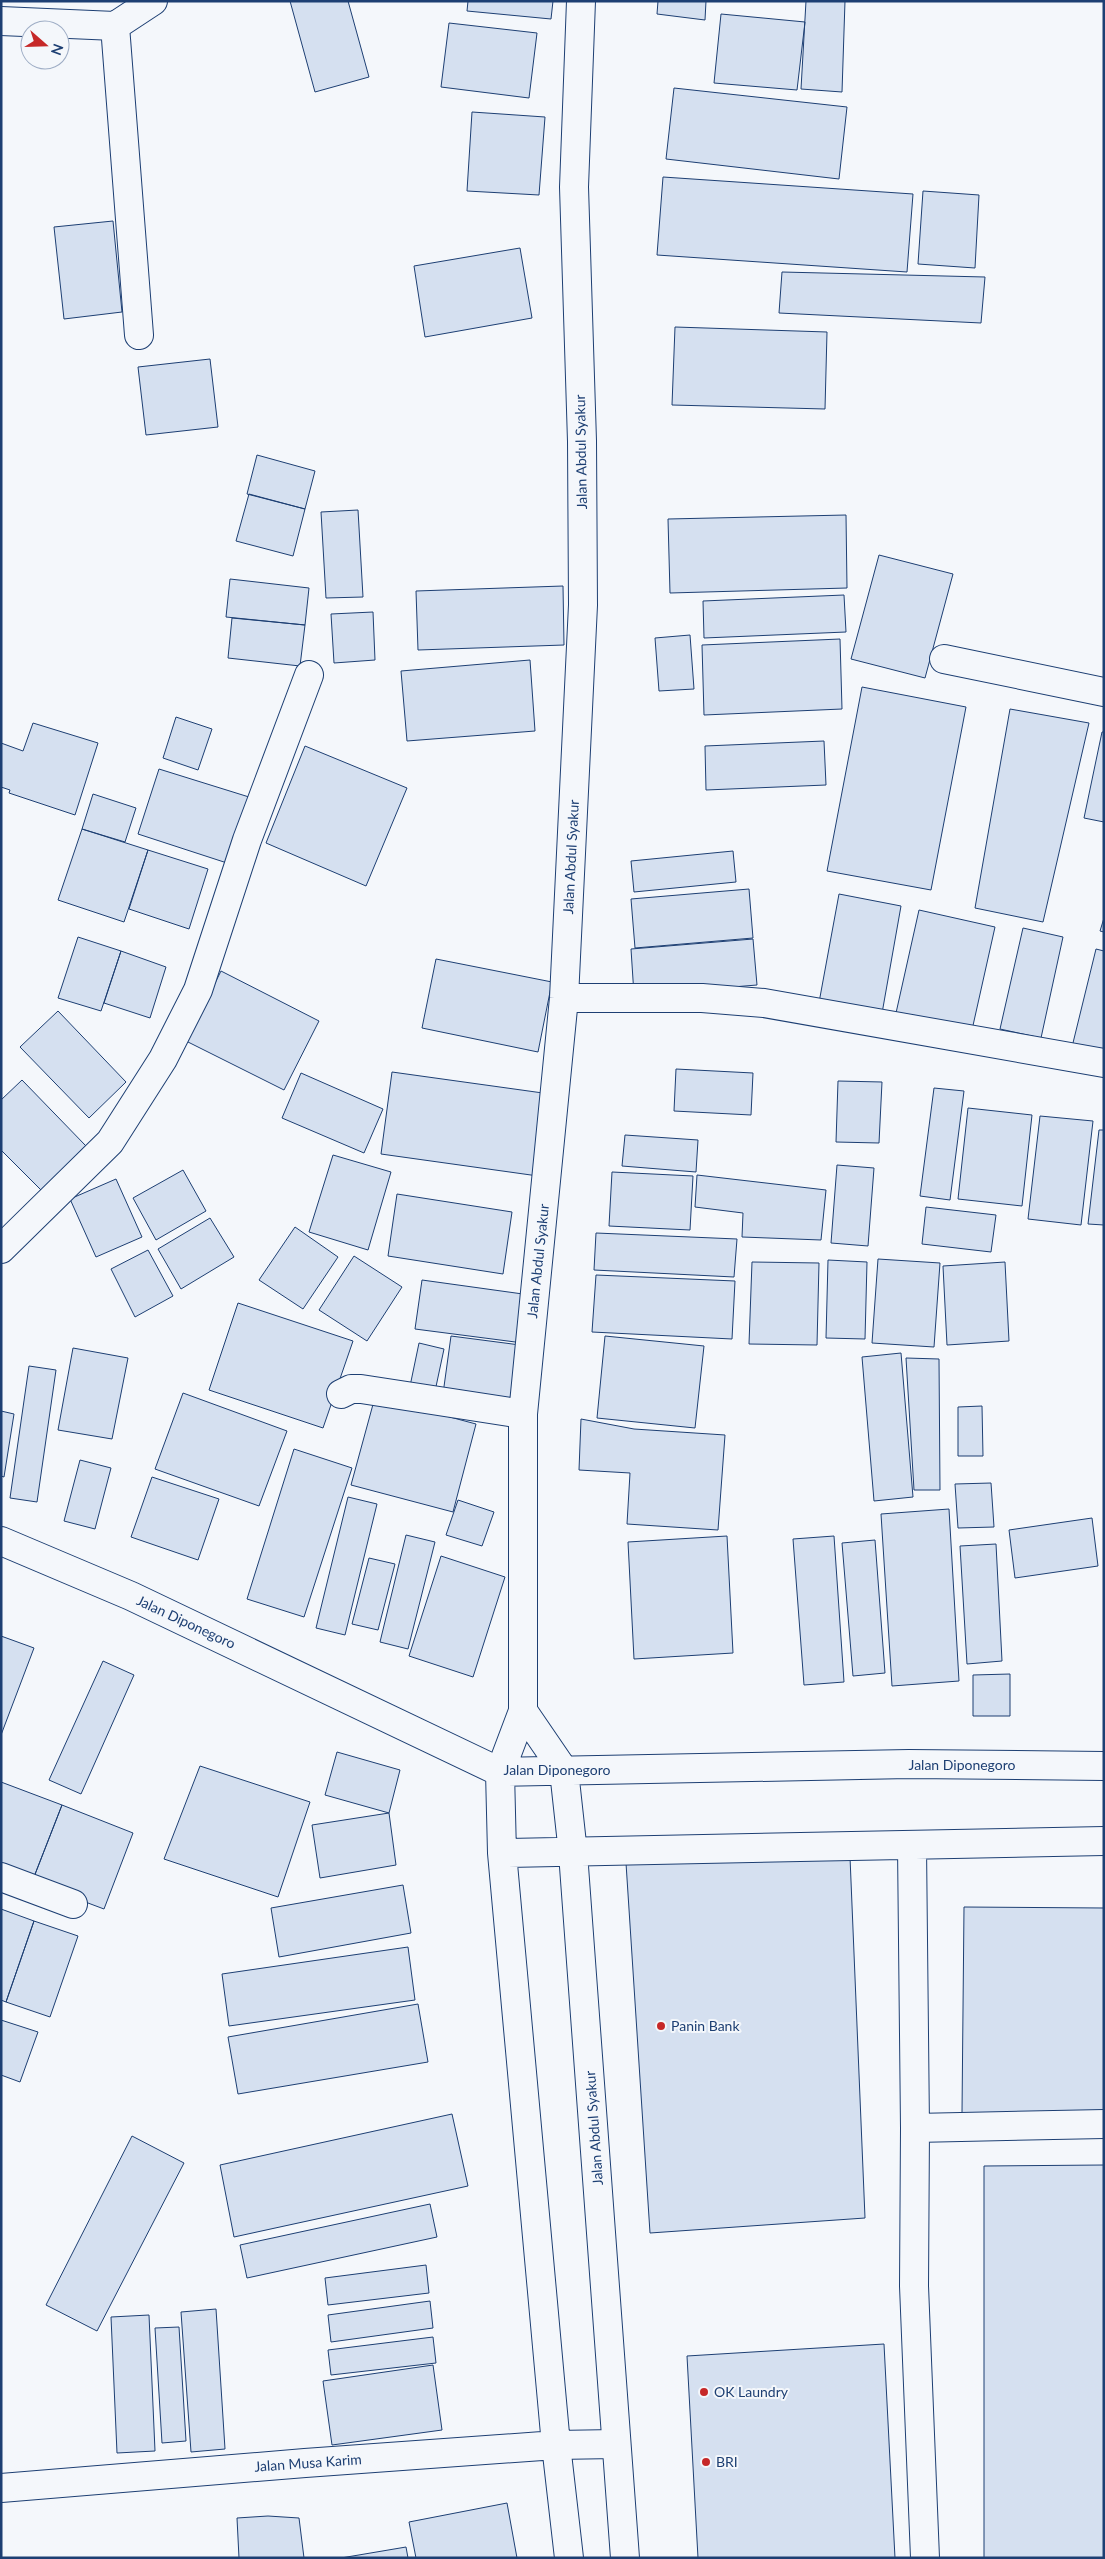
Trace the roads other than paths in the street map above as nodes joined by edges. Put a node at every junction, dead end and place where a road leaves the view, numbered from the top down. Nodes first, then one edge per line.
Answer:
1 (153, 1) edge
2 (581, 1) edge
3 (1, 21) edge
4 (115, 26) junction
5 (139, 335) dead end
6 (944, 659) dead end
7 (309, 674) dead end
8 (1104, 692) edge
9 (564, 998) junction
10 (1104, 1063) edge
11 (1, 1249) edge
12 (341, 1394) dead end
13 (523, 1414) junction
14 (1, 1541) edge
15 (523, 1711) junction
16 (1104, 1766) edge
17 (564, 1771) junction
18 (500, 1772) junction
19 (1104, 1840) edge
20 (912, 1846) junction
21 (502, 1853) junction
22 (573, 1853) junction
23 (1, 1878) edge
24 (73, 1904) dead end
25 (1104, 2124) edge
26 (915, 2128) junction
27 (616, 2444) junction
28 (556, 2445) junction
29 (1, 2488) edge
30 (569, 2558) edge
31 (625, 2558) edge
32 (925, 2558) edge

1 - 4 street
2 - 9 street, Jalan Abdul Syakur
3 - 4 street
4 - 5 street
6 - 8 street
7 - 11 street
9 - 10 street
9 - 13 street, Jalan Abdul Syakur
12 - 13 street
13 - 15 street, Jalan Abdul Syakur
14 - 18 street, Jalan Diponegoro
15 - 17 street, Jalan Abdul Syakur
15 - 18 street, Jalan Abdul Syakur
16 - 17 street, Jalan Diponegoro
17 - 18 street, Jalan Diponegoro
17 - 22 street, Jalan Abdul Syakur
18 - 21 street, Jalan Abdul Syakur
19 - 20 street
20 - 22 street
20 - 26 street
21 - 22 street
21 - 28 street, Jalan Abdul Syakur
22 - 27 street, Jalan Abdul Syakur
23 - 24 street
25 - 26 street
26 - 32 street
27 - 28 street, Jalan Musa Karim
27 - 31 street, Jalan Abdul Syakur
28 - 29 street, Jalan Musa Karim
28 - 30 street, Jalan Abdul Syakur

